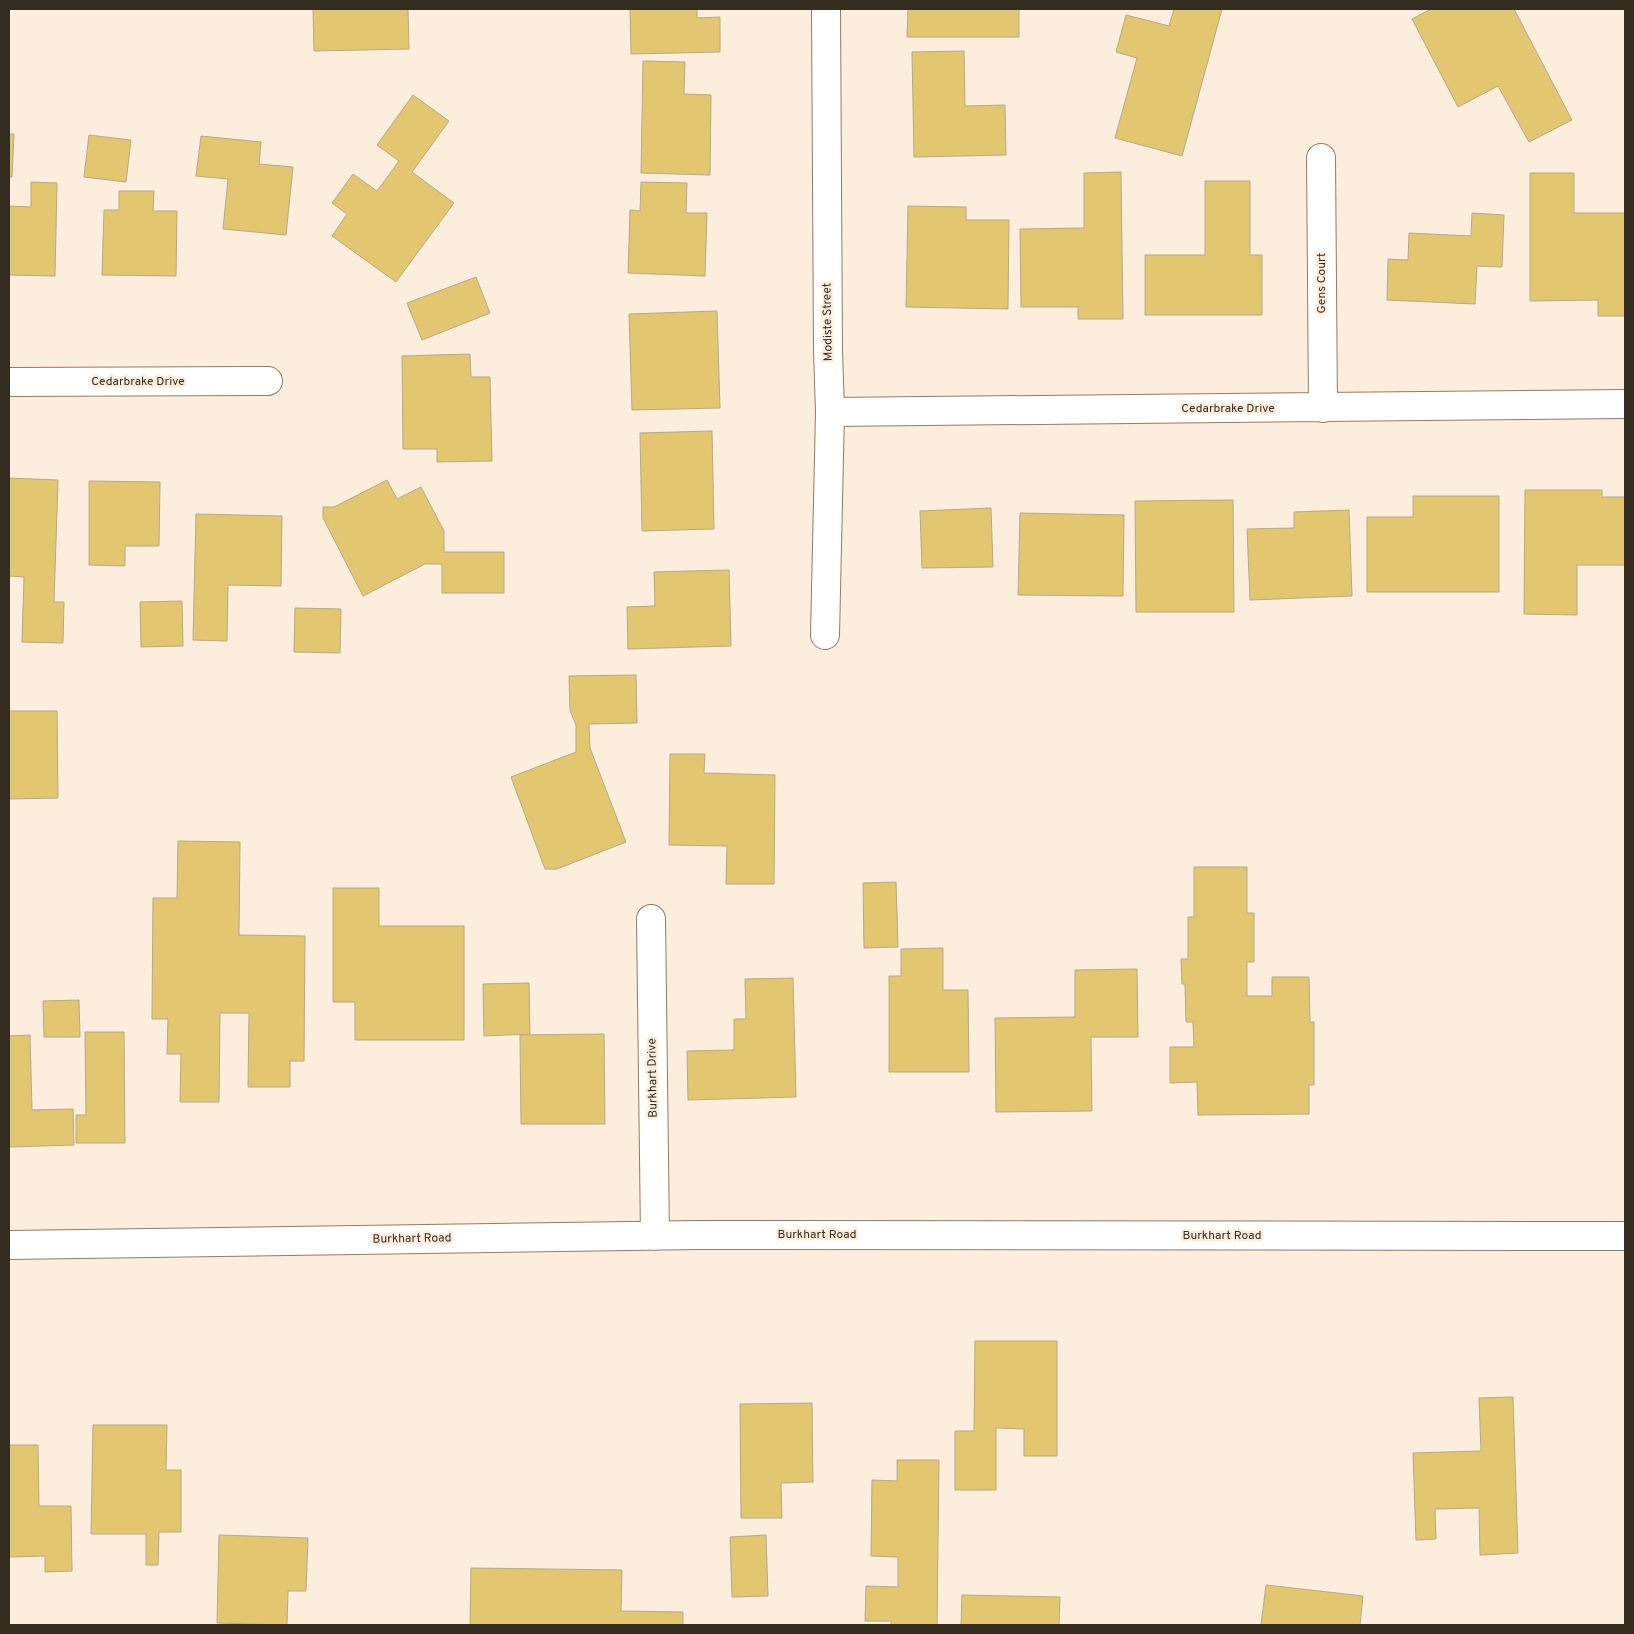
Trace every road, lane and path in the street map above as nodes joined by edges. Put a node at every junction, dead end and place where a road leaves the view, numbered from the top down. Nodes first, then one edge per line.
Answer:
1 (826, 9) edge
2 (1321, 158) dead end
3 (268, 381) dead end
4 (9, 382) edge
5 (1625, 404) edge
6 (1323, 408) junction
7 (830, 412) junction
8 (825, 635) dead end
9 (651, 919) dead end
10 (655, 1236) junction
11 (1625, 1236) edge
12 (9, 1245) edge

1 - 7 street, Modiste Street
2 - 6 street, Gens Court
3 - 4 street, Cedarbrake Drive
5 - 6 street, Cedarbrake Drive
6 - 7 street, Cedarbrake Drive
7 - 8 street, Modiste Street
9 - 10 street, Burkhart Drive
10 - 11 street, Burkhart Road
10 - 12 street, Burkhart Road

